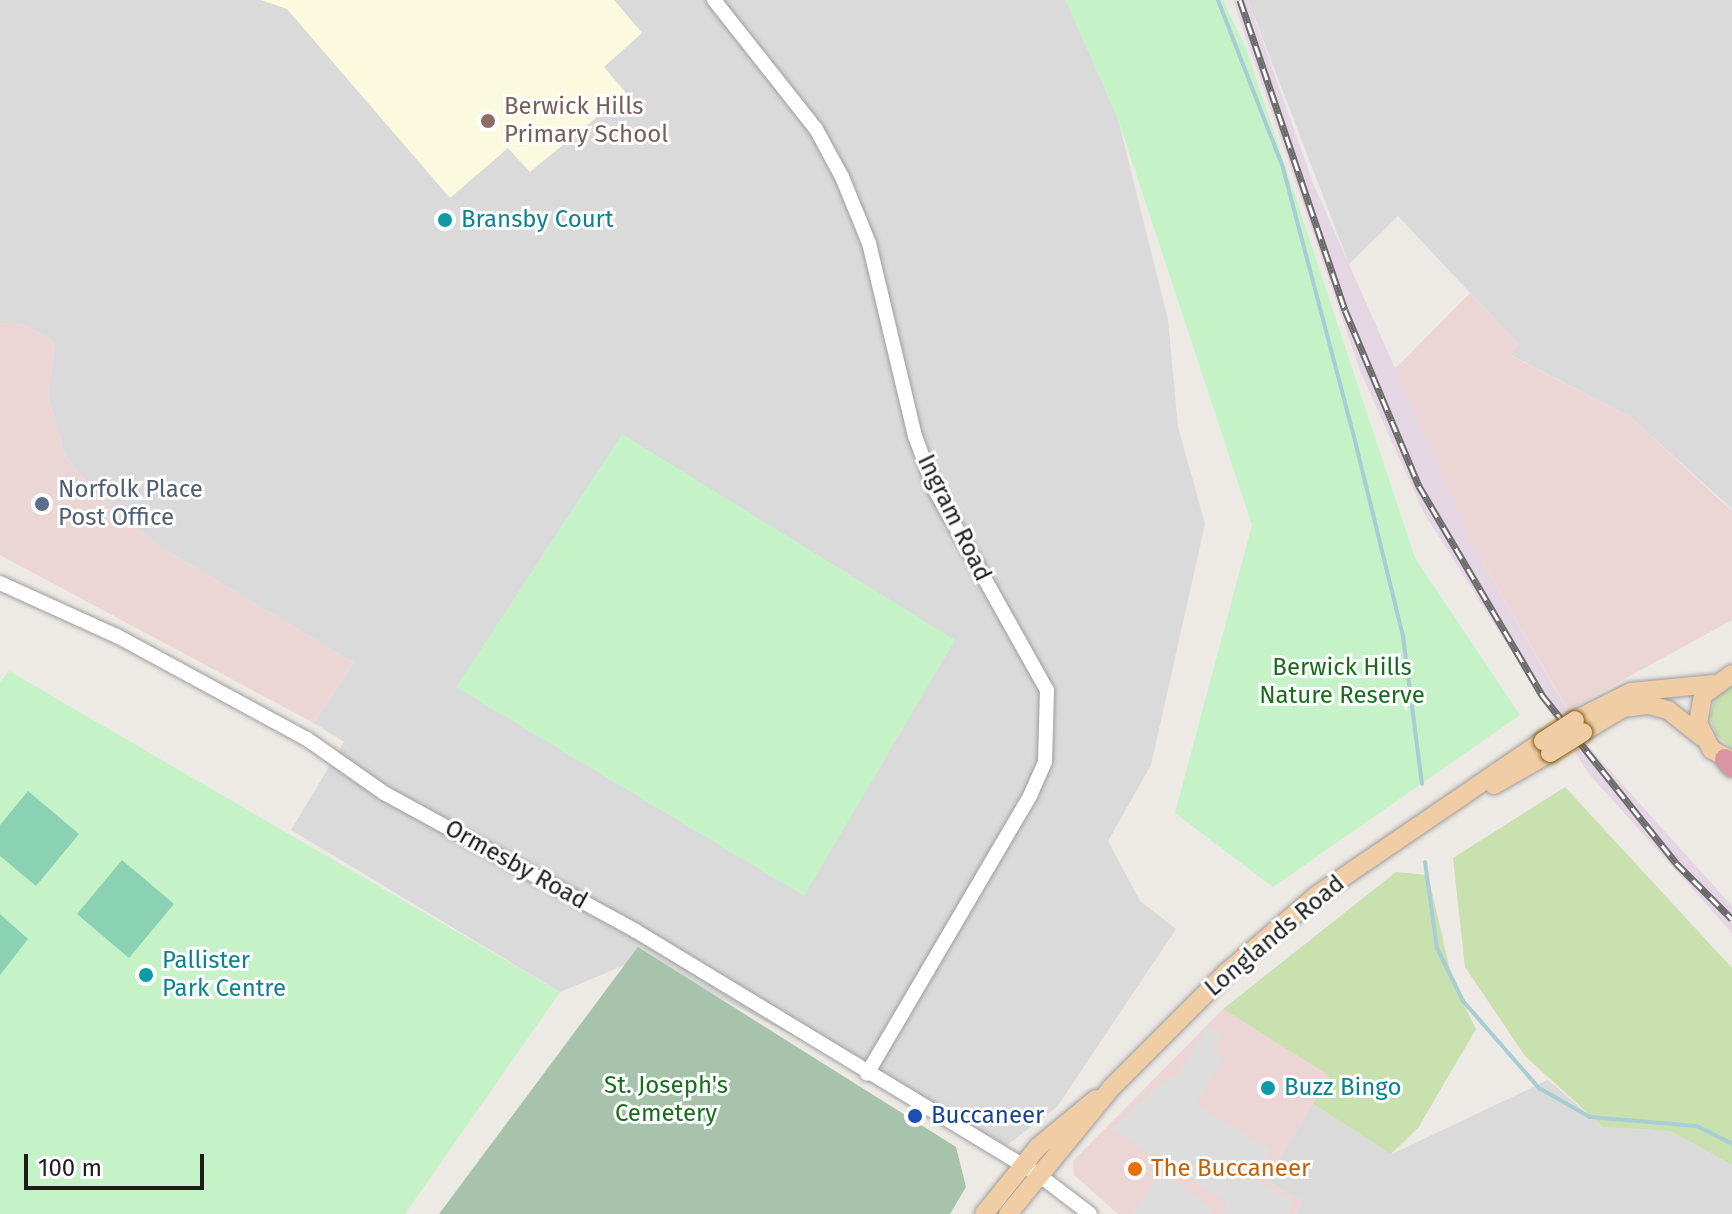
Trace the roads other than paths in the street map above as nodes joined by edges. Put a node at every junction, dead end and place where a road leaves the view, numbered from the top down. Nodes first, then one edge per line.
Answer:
1 (714, 0) edge
2 (0, 583) edge
3 (1724, 674) edge
4 (1579, 726) junction
5 (1702, 737) junction
6 (1730, 762) edge
7 (867, 1074) junction
8 (1031, 1170) junction
9 (984, 1214) edge
10 (1008, 1214) edge
11 (1090, 1214) edge

1 - 7 street, Ingram Road
2 - 7 street, Ormesby Road
3 - 4 main road, Longlands Road
3 - 5 main road, Longlands Road
4 - 5 main road, Longlands Road
4 - 8 main road, Longlands Road, bridge
5 - 6 main road, Longlands Road
7 - 8 street, Ormesby Road
8 - 9 main road, Longlands Road
8 - 10 main road, Longlands Road
8 - 11 street, Ormesby Road

